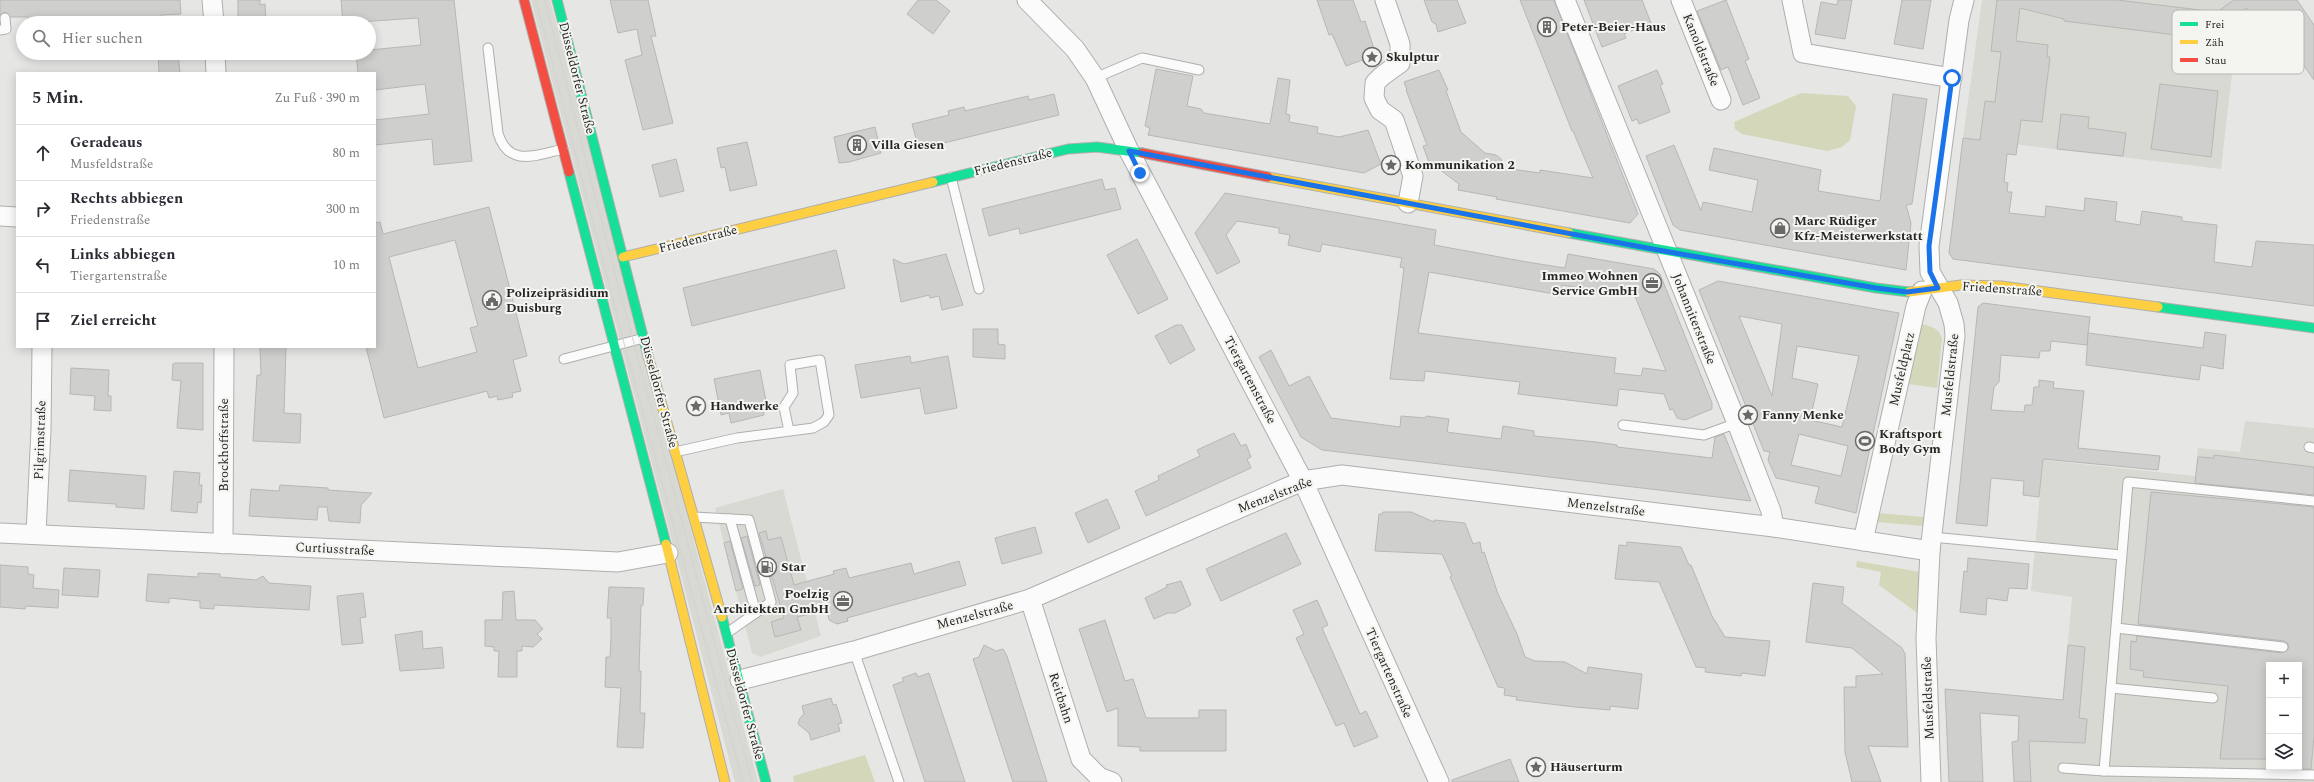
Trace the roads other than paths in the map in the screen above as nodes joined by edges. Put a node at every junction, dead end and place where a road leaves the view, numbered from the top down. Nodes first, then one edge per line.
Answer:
1 (212, 0) edge
2 (524, 0) edge
3 (557, 0) edge
4 (1027, 0) edge
5 (1385, 0) edge
6 (1565, 0) edge
7 (1680, 0) edge
8 (1792, 0) edge
9 (1964, 0) edge
10 (213, 16) edge
11 (4, 18) dead end
12 (0, 30) edge
13 (488, 48) dead end
14 (215, 60) edge
15 (1199, 70) dead end
16 (216, 72) edge
17 (1096, 78) junction
18 (1952, 78) junction
19 (1721, 100) dead end
20 (563, 149) junction
21 (1129, 151) junction
22 (951, 177) junction
23 (1408, 203) junction
24 (0, 216) edge
25 (16, 217) edge
26 (1667, 252) junction
27 (623, 257) junction
28 (979, 289) dead end
29 (1930, 290) junction
30 (2314, 328) edge
31 (644, 338) junction
32 (615, 346) junction
33 (42, 348) edge
34 (224, 348) edge
35 (564, 359) dead end
36 (1737, 423) junction
37 (1623, 425) dead end
38 (789, 431) junction
39 (675, 452) junction
40 (1304, 481) junction
41 (2314, 501) edge
42 (693, 517) junction
43 (730, 519) junction
44 (1774, 527) junction
45 (0, 534) edge
46 (36, 534) junction
47 (1863, 541) junction
48 (223, 544) junction
49 (1931, 544) junction
50 (668, 553) junction
51 (2121, 556) junction
52 (1030, 600) junction
53 (756, 613) junction
54 (2116, 628) junction
55 (726, 634) junction
56 (2283, 647) dead end
57 (854, 651) junction
58 (740, 680) junction
59 (2111, 688) junction
60 (2213, 698) dead end
61 (2063, 768) dead end
62 (2104, 771) junction
63 (2314, 775) edge
64 (725, 782) edge
65 (766, 782) edge
66 (899, 782) edge
67 (1112, 782) edge
68 (1438, 782) edge
69 (1931, 782) edge

1 - 10 street
2 - 20 street
3 - 27 street, Düsseldorfer Straße
4 - 17 street, Tiergartenstraße
5 - 23 street
6 - 26 street, Johanniterstraße
7 - 19 street, Kanoldstraße
8 - 18 street
9 - 18 street, Musfeldstraße
11 - 12 lane
13 - 20 lane
14 - 16 street
15 - 17 lane
17 - 21 street, Tiergartenstraße
18 - 29 street, Musfeldstraße
20 - 32 street
21 - 22 street, Friedenstraße
21 - 23 street, Friedenstraße
21 - 40 street, Tiergartenstraße
22 - 27 street, Friedenstraße
22 - 28 lane
23 - 26 street, Friedenstraße
24 - 25 street
26 - 29 street, Friedenstraße
26 - 36 street, Johanniterstraße
27 - 31 street, Düsseldorfer Straße
29 - 30 street, Friedenstraße
29 - 47 street, Musfeldplatz
29 - 49 street, Musfeldstraße
31 - 32 lane
31 - 39 street, Düsseldorfer Straße
32 - 35 lane
32 - 50 street
33 - 46 street, Pilgrimstraße
34 - 48 street, Brockhoffstraße
36 - 37 lane
36 - 44 street, Johanniterstraße
38 - 38 lane
38 - 39 lane
39 - 42 street, Düsseldorfer Straße
40 - 44 street, Menzelstraße
40 - 52 street, Menzelstraße
40 - 68 street, Tiergartenstraße
41 - 51 lane
42 - 43 lane
42 - 55 street, Düsseldorfer Straße
43 - 53 lane
43 - 53 lane
44 - 47 street, Menzelstraße
45 - 46 street, Curtiusstraße
46 - 48 street, Curtiusstraße
47 - 49 street, Menzelstraße
48 - 50 street, Curtiusstraße
49 - 51 lane
49 - 69 street, Musfeldstraße
50 - 64 street
51 - 54 lane
52 - 57 street, Menzelstraße
52 - 67 street, Reitbahn
53 - 55 lane
54 - 56 lane
54 - 59 lane
55 - 58 street, Düsseldorfer Straße
57 - 58 street, Menzelstraße
57 - 66 lane
58 - 65 street, Düsseldorfer Straße
59 - 60 lane
59 - 62 lane
61 - 62 lane
62 - 63 lane

